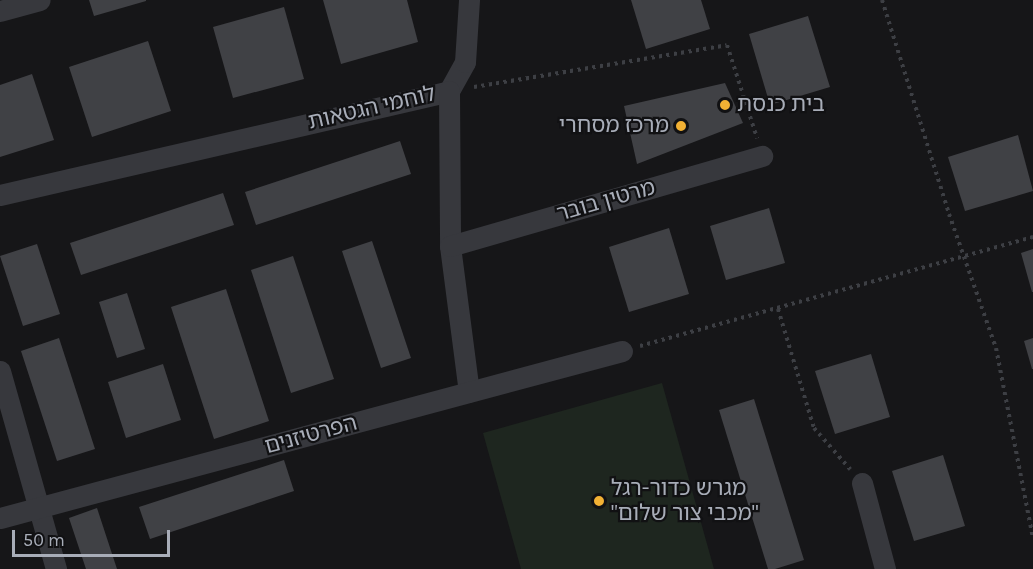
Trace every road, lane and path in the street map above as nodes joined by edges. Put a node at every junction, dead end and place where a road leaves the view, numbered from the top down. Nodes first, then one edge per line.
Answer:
1 (40, 0) edge
2 (468, 0) edge
3 (882, 0) edge
4 (0, 11) edge
5 (449, 90) junction
6 (762, 156) joint
7 (0, 195) edge
8 (1033, 237) edge
9 (450, 246) junction
10 (965, 258) junction
11 (778, 309) junction
12 (622, 351) joint
13 (0, 371) edge
14 (469, 393) junction
15 (862, 483) joint
16 (39, 507) junction
17 (0, 518) edge
18 (1033, 538) edge
19 (56, 569) edge
20 (885, 569) edge

1 - 4 street
2 - 5 street
3 - 10 path
5 - 6 path
5 - 7 street, לוחמי הגטאות
5 - 9 street, לוחמי הגטאות
6 - 9 street, מרטין בובר
8 - 10 path
9 - 14 street, לוחמי הגטאות
10 - 11 path
10 - 18 path
11 - 12 path
11 - 15 path
12 - 14 street, הפרטיזנים
13 - 16 street
14 - 16 street, הפרטיזנים
15 - 20 street
16 - 17 street, הפרטיזנים
16 - 19 street

